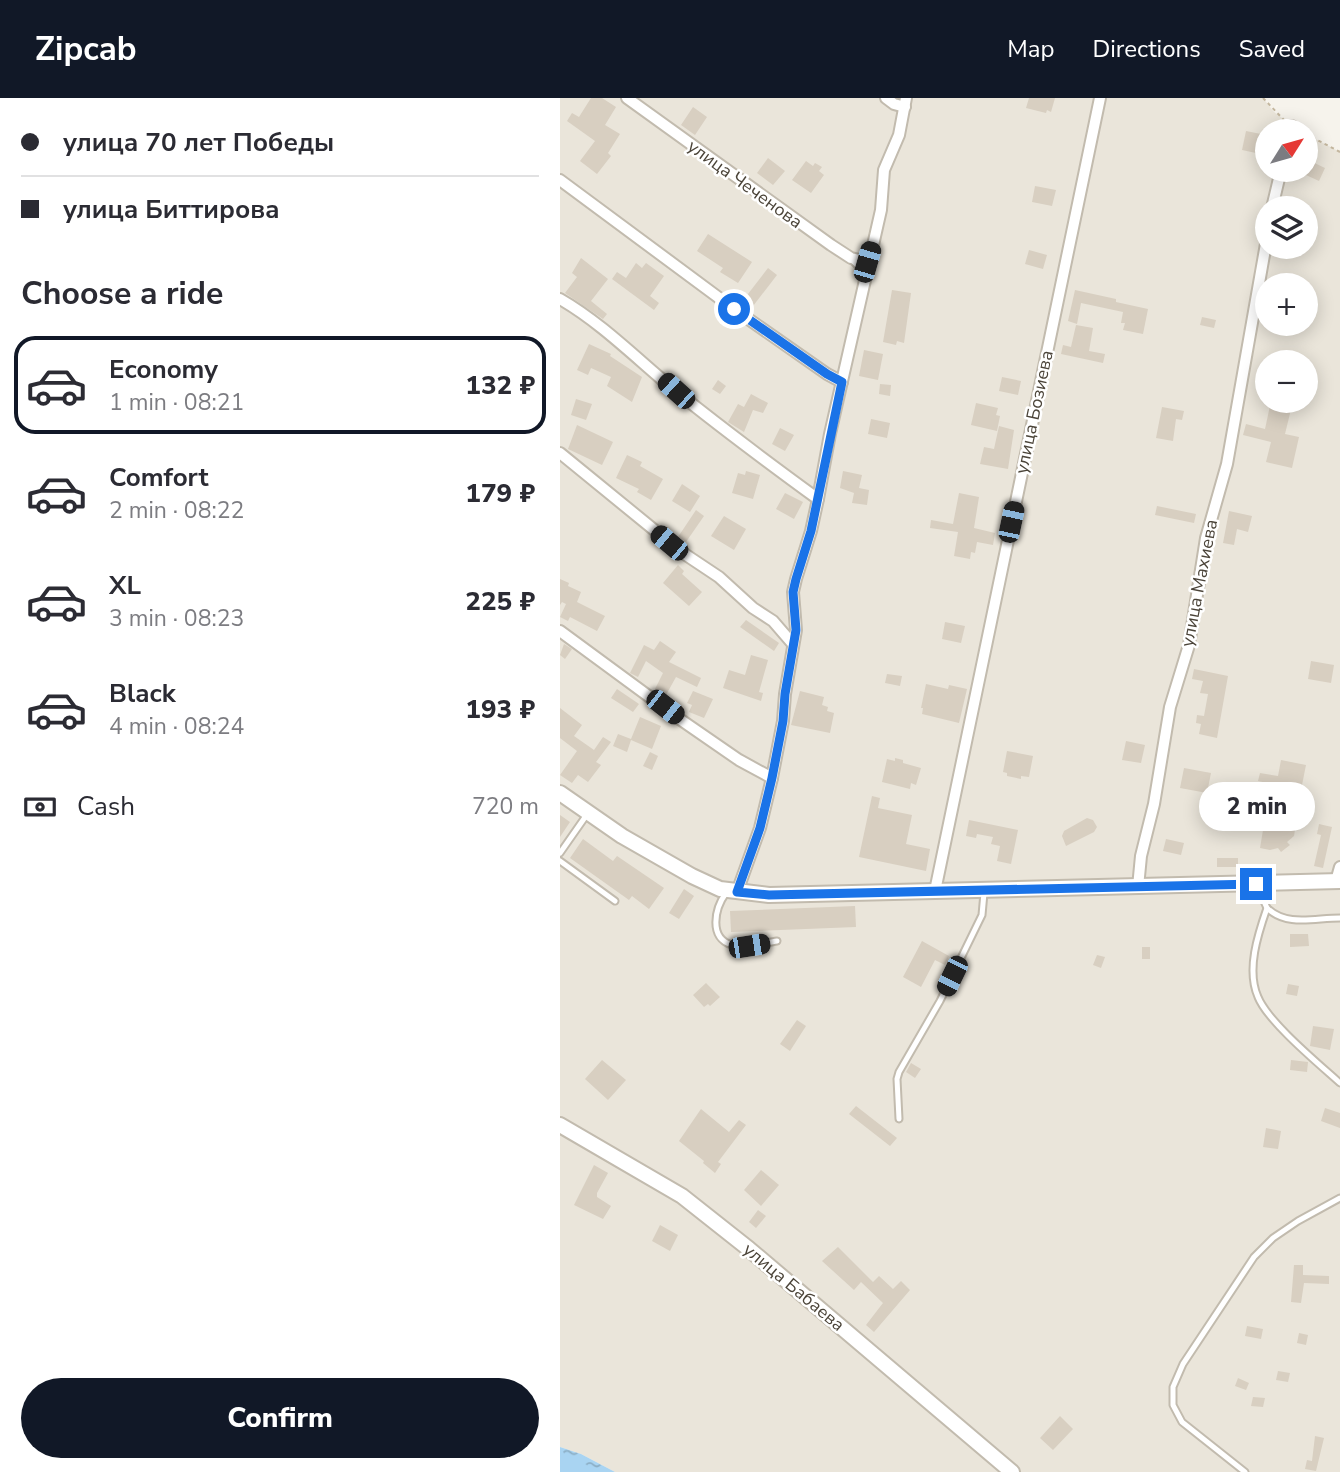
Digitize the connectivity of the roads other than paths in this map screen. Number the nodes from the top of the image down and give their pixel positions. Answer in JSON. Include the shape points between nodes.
{"nodes":[{"id":1,"x":627,"y":98,"type":"edge"},
{"id":2,"x":886,"y":98,"type":"edge"},
{"id":3,"x":1100,"y":98,"type":"edge"},
{"id":4,"x":905,"y":102,"type":"edge"},
{"id":5,"x":560,"y":180,"type":"edge"},
{"id":6,"x":851,"y":258,"type":"junction"},
{"id":7,"x":1263,"y":259,"type":"edge"},
{"id":8,"x":867,"y":262,"type":"junction"},
{"id":9,"x":863,"y":282,"type":"junction"},
{"id":10,"x":560,"y":299,"type":"edge"},
{"id":11,"x":842,"y":382,"type":"junction"},
{"id":12,"x":560,"y":453,"type":"edge"},
{"id":13,"x":818,"y":499,"type":"junction"},
{"id":14,"x":560,"y":631,"type":"edge"},
{"id":15,"x":792,"y":642,"type":"junction"},
{"id":16,"x":772,"y":778,"type":"junction"},
{"id":17,"x":560,"y":793,"type":"edge"},
{"id":18,"x":588,"y":813,"type":"junction"},
{"id":19,"x":560,"y":853,"type":"edge"},
{"id":20,"x":560,"y":861,"type":"edge"},
{"id":21,"x":1339,"y":877,"type":"edge"},
{"id":22,"x":1256,"y":884,"type":"junction"},
{"id":23,"x":1138,"y":887,"type":"junction"},
{"id":24,"x":985,"y":890,"type":"junction"},
{"id":25,"x":732,"y":891,"type":"junction"},
{"id":26,"x":935,"y":891,"type":"junction"},
{"id":27,"x":615,"y":901,"type":"dead end"},
{"id":28,"x":1267,"y":908,"type":"junction"},
{"id":29,"x":1340,"y":918,"type":"edge"},
{"id":30,"x":777,"y":941,"type":"dead end"},
{"id":31,"x":1340,"y":1083,"type":"edge"},
{"id":32,"x":899,"y":1119,"type":"dead end"},
{"id":33,"x":560,"y":1125,"type":"edge"},
{"id":34,"x":1340,"y":1198,"type":"edge"},
{"id":35,"x":1012,"y":1472,"type":"edge"},
{"id":36,"x":1245,"y":1472,"type":"edge"}],
"edges":[{"from":1,"to":6,"type":"street","name":"улица Чеченова"},
{"from":2,"to":4,"type":"street","via":[[894,104]]},
{"from":3,"to":26,"type":"street","name":"улица Бозиева"},
{"from":4,"to":8,"type":"street","via":[[899,135],[884,170],[881,210]]},
{"from":5,"to":11,"type":"street","via":[[734,309]]},
{"from":6,"to":8,"type":"street","name":"улица Чеченова"},
{"from":6,"to":9,"type":"lane","via":[[860,268]]},
{"from":7,"to":23,"type":"street","name":"улица Махиева","via":[[1227,464],[1206,538],[1189,645],[1170,707]]},
{"from":8,"to":9,"type":"street"},
{"from":9,"to":11,"type":"street"},
{"from":10,"to":13,"type":"street"},
{"from":11,"to":13,"type":"street"},
{"from":12,"to":15,"type":"street","via":[[669,543],[719,577]]},
{"from":13,"to":15,"type":"street","via":[[793,592],[796,630]]},
{"from":14,"to":16,"type":"street","via":[[681,720]]},
{"from":15,"to":16,"type":"street"},
{"from":16,"to":25,"type":"street","via":[[760,828]]},
{"from":17,"to":18,"type":"street"},
{"from":18,"to":19,"type":"lane"},
{"from":18,"to":25,"type":"street","via":[[660,859]]},
{"from":20,"to":27,"type":"lane"},
{"from":21,"to":22,"type":"street"},
{"from":22,"to":23,"type":"street"},
{"from":22,"to":28,"type":"lane"},
{"from":23,"to":24,"type":"street"},
{"from":24,"to":26,"type":"street"},
{"from":24,"to":32,"type":"lane","via":[[982,915],[899,1072]]},
{"from":25,"to":26,"type":"street","via":[[769,895]]},
{"from":25,"to":30,"type":"lane","via":[[716,911],[718,933],[724,940],[733,946]]},
{"from":28,"to":29,"type":"lane","via":[[1277,918]]},
{"from":28,"to":31,"type":"lane","via":[[1253,966],[1257,996]]},
{"from":33,"to":35,"type":"street","name":"улица Бабаева","via":[[700,1209]]},
{"from":34,"to":36,"type":"lane","via":[[1273,1238],[1254,1257],[1183,1364],[1173,1387],[1173,1405],[1182,1422]]}]}
